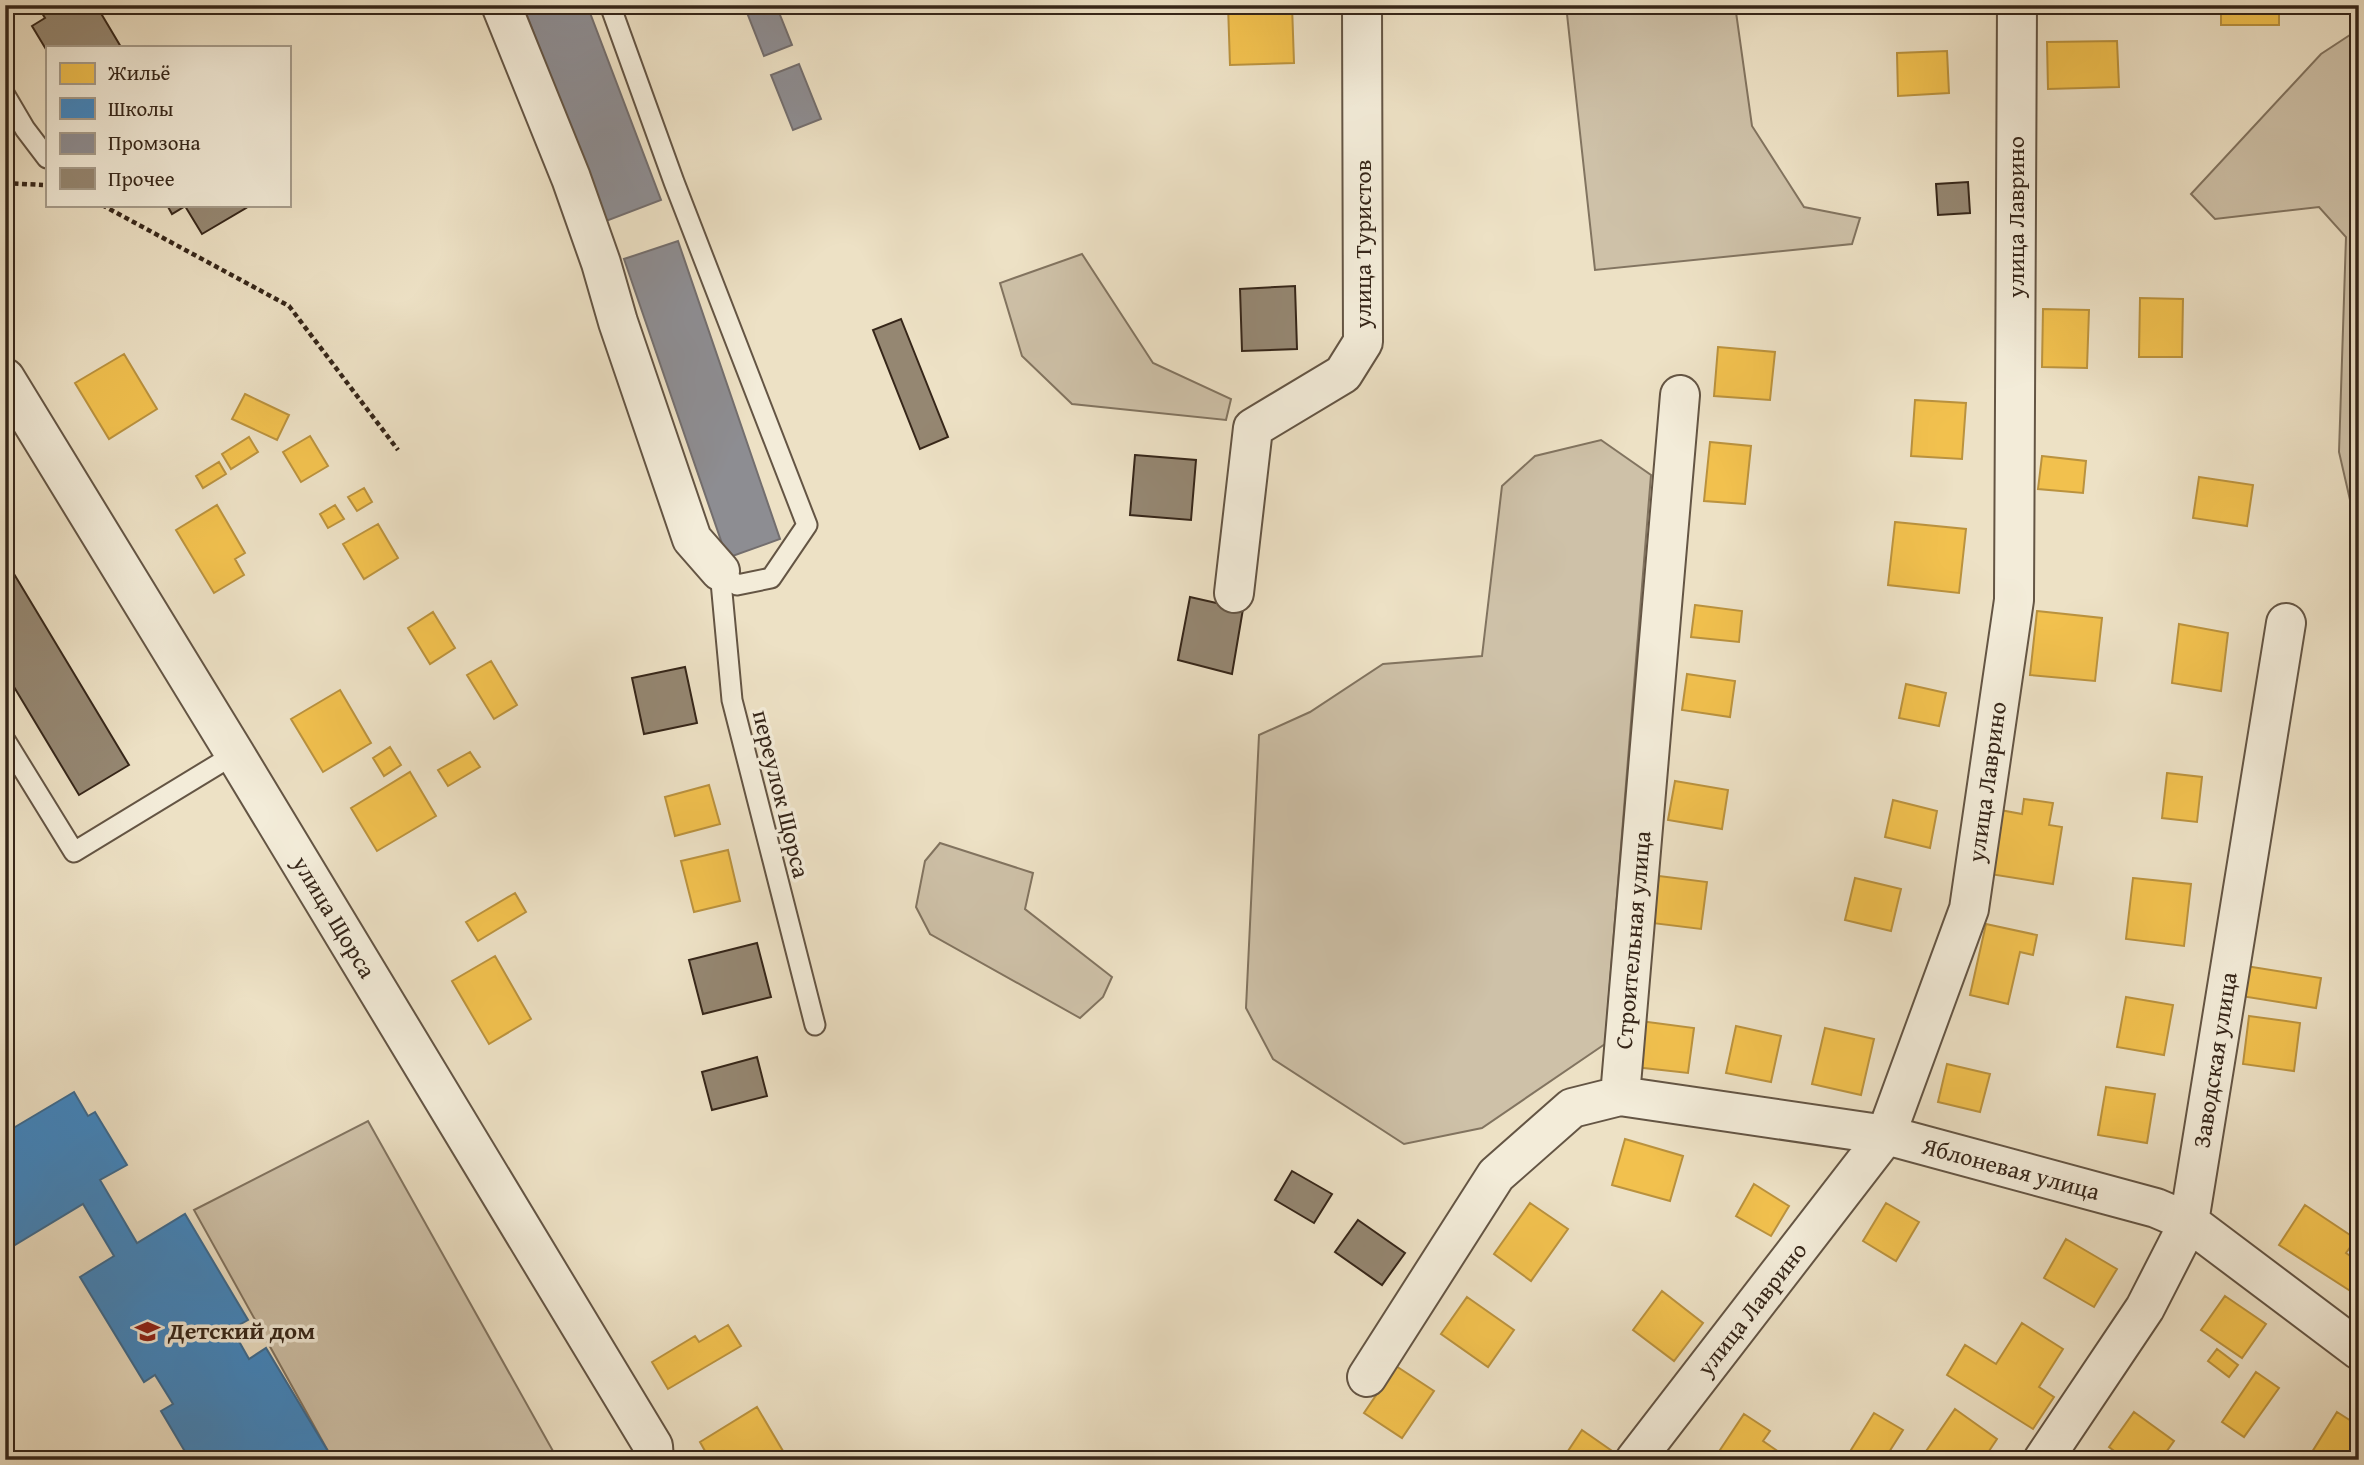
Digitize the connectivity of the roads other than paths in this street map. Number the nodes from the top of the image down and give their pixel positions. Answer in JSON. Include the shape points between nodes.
{"nodes":[{"id":1,"x":501,"y":5,"type":"edge"},
{"id":2,"x":610,"y":5,"type":"edge"},
{"id":3,"x":1362,"y":5,"type":"edge"},
{"id":4,"x":2017,"y":5,"type":"edge"},
{"id":5,"x":5,"y":95,"type":"edge"},
{"id":6,"x":46,"y":157,"type":"edge"},
{"id":7,"x":5,"y":378,"type":"edge"},
{"id":8,"x":1679,"y":395,"type":"dead end"},
{"id":9,"x":720,"y":571,"type":"junction"},
{"id":10,"x":1234,"y":593,"type":"dead end"},
{"id":11,"x":2286,"y":623,"type":"dead end"},
{"id":12,"x":5,"y":740,"type":"edge"},
{"id":13,"x":235,"y":754,"type":"junction"},
{"id":14,"x":815,"y":1025,"type":"dead end"},
{"id":15,"x":1620,"y":1096,"type":"junction"},
{"id":16,"x":1886,"y":1135,"type":"junction"},
{"id":17,"x":2189,"y":1222,"type":"junction"},
{"id":18,"x":2359,"y":1350,"type":"edge"},
{"id":19,"x":1367,"y":1377,"type":"dead end"},
{"id":20,"x":654,"y":1460,"type":"edge"},
{"id":21,"x":1635,"y":1460,"type":"edge"},
{"id":22,"x":2043,"y":1460,"type":"edge"}],
"edges":[{"from":1,"to":9,"type":"street","via":[[597,251],[692,540]]},
{"from":2,"to":9,"type":"lane","via":[[807,525],[771,578],[737,586]]},
{"from":3,"to":10,"type":"street","name":"улица Туристов","via":[[1363,342],[1343,374],[1253,428]]},
{"from":4,"to":16,"type":"street","name":"улица Лаврино","via":[[2014,600],[1969,909]]},
{"from":5,"to":6,"type":"lane"},
{"from":7,"to":13,"type":"street","name":"улица Щорса"},
{"from":8,"to":15,"type":"street","name":"Строительная улица"},
{"from":9,"to":14,"type":"lane","name":"переулок Щорса","via":[[732,699]]},
{"from":11,"to":17,"type":"street","name":"Заводская улица"},
{"from":12,"to":13,"type":"lane","via":[[74,852]]},
{"from":13,"to":20,"type":"street","name":"улица Щорса","via":[[653,1446]]},
{"from":15,"to":16,"type":"street","name":"Яблоневая улица"},
{"from":15,"to":19,"type":"street","via":[[1572,1108],[1496,1175]]},
{"from":16,"to":17,"type":"street","name":"Яблоневая улица","via":[[2156,1208]]},
{"from":16,"to":21,"type":"street","name":"улица Лаврино"},
{"from":17,"to":18,"type":"street","name":"Яблоневая улица"},
{"from":17,"to":22,"type":"street","name":"Заводская улица","via":[[2146,1308]]}]}
